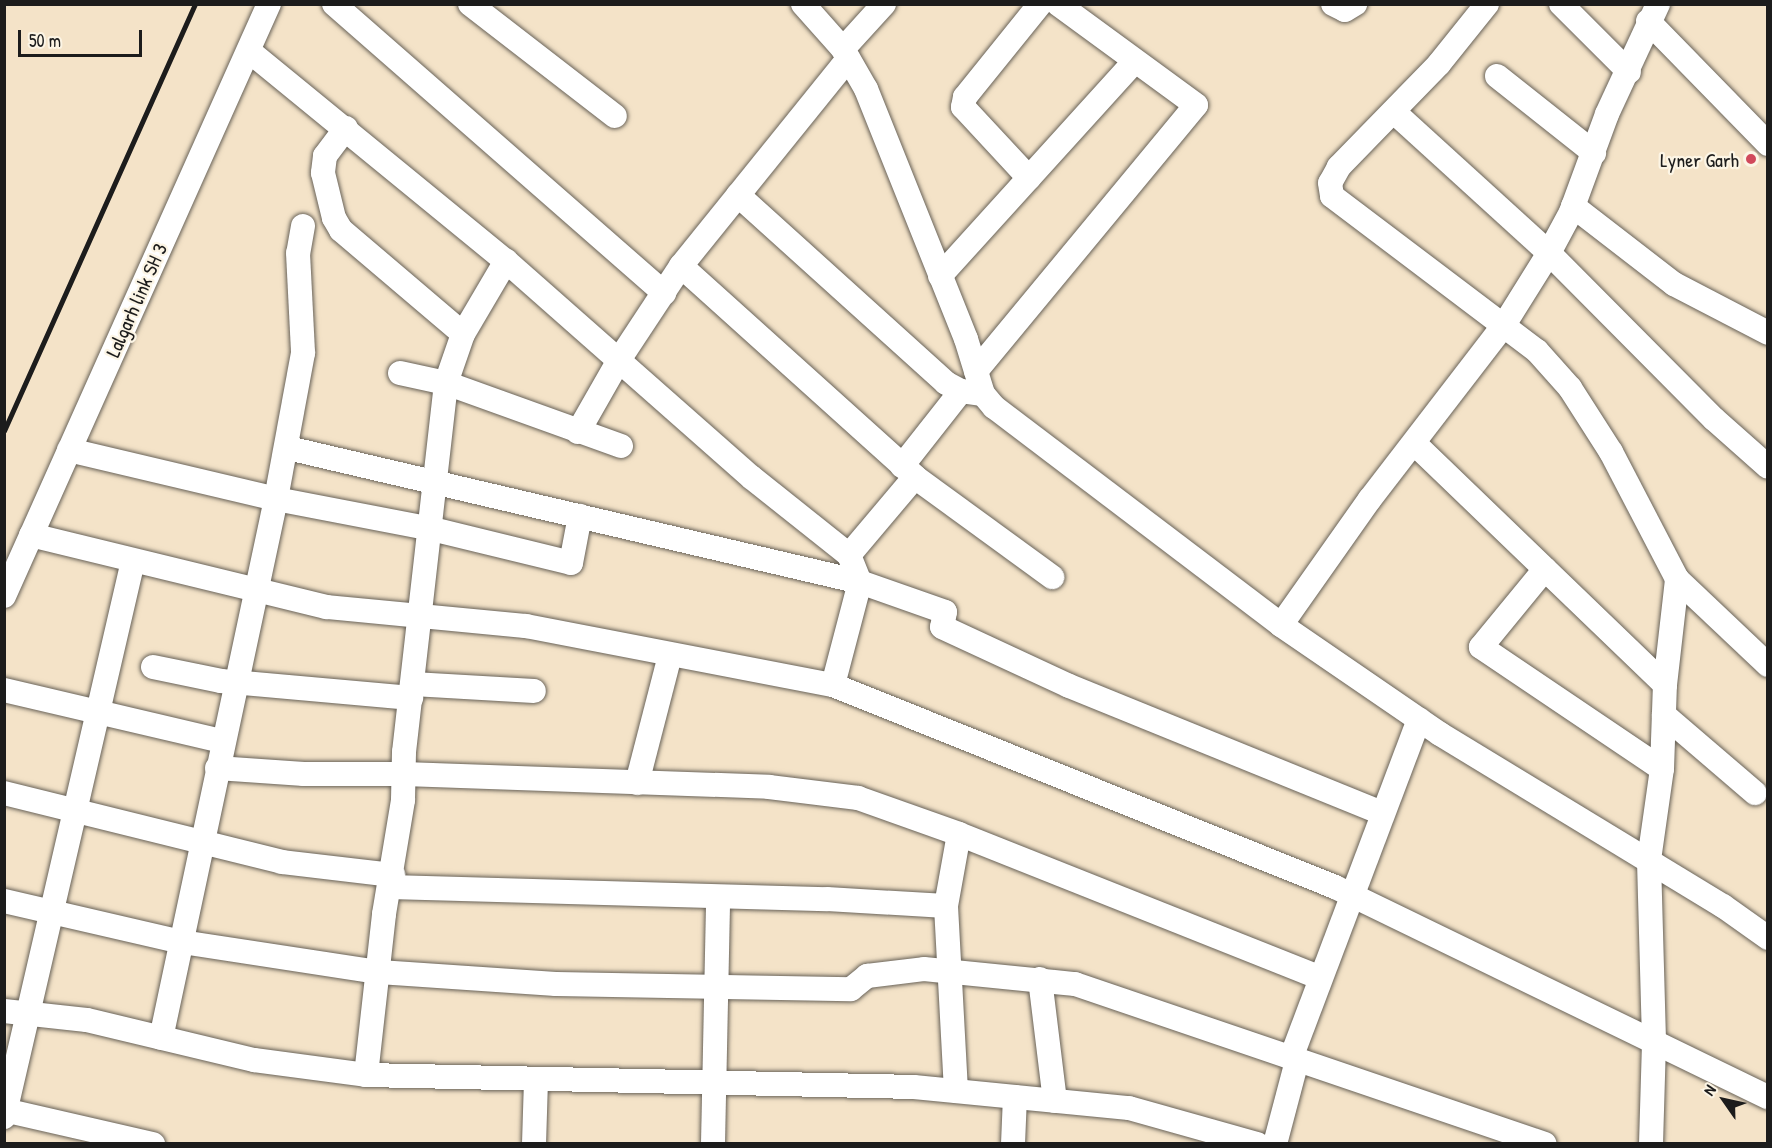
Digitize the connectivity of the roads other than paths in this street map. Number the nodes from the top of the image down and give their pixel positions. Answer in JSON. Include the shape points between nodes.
{"nodes":[{"id":1,"x":269,"y":4,"type":"edge"},
{"id":2,"x":334,"y":4,"type":"edge"},
{"id":3,"x":470,"y":4,"type":"edge"},
{"id":4,"x":803,"y":4,"type":"edge"},
{"id":5,"x":884,"y":4,"type":"edge"},
{"id":6,"x":1040,"y":4,"type":"edge"},
{"id":7,"x":1058,"y":4,"type":"edge"},
{"id":8,"x":1333,"y":4,"type":"edge"},
{"id":9,"x":1355,"y":4,"type":"edge"},
{"id":10,"x":1487,"y":4,"type":"edge"},
{"id":11,"x":1561,"y":4,"type":"edge"},
{"id":12,"x":1653,"y":13,"type":"edge"},
{"id":13,"x":249,"y":51,"type":"junction"},
{"id":14,"x":846,"y":54,"type":"junction"},
{"id":15,"x":1134,"y":62,"type":"junction"},
{"id":16,"x":1629,"y":72,"type":"junction"},
{"id":17,"x":1497,"y":76,"type":"dead end"},
{"id":18,"x":1394,"y":112,"type":"junction"},
{"id":19,"x":615,"y":116,"type":"dead end"},
{"id":20,"x":346,"y":128,"type":"junction"},
{"id":21,"x":1767,"y":144,"type":"edge"},
{"id":22,"x":1594,"y":153,"type":"junction"},
{"id":23,"x":1029,"y":178,"type":"junction"},
{"id":24,"x":738,"y":195,"type":"junction"},
{"id":25,"x":1573,"y":206,"type":"junction"},
{"id":26,"x":303,"y":226,"type":"dead end"},
{"id":27,"x":1549,"y":253,"type":"junction"},
{"id":28,"x":506,"y":261,"type":"junction"},
{"id":29,"x":681,"y":266,"type":"junction"},
{"id":30,"x":940,"y":276,"type":"junction"},
{"id":31,"x":664,"y":293,"type":"junction"},
{"id":32,"x":1504,"y":325,"type":"junction"},
{"id":33,"x":1767,"y":333,"type":"edge"},
{"id":34,"x":463,"y":334,"type":"junction"},
{"id":35,"x":619,"y":360,"type":"junction"},
{"id":36,"x":400,"y":373,"type":"dead end"},
{"id":37,"x":446,"y":383,"type":"junction"},
{"id":38,"x":973,"y":385,"type":"junction"},
{"id":39,"x":578,"y":432,"type":"junction"},
{"id":40,"x":1414,"y":444,"type":"junction"},
{"id":41,"x":621,"y":446,"type":"dead end"},
{"id":42,"x":288,"y":448,"type":"junction"},
{"id":43,"x":69,"y":450,"type":"junction"},
{"id":44,"x":1767,"y":467,"type":"edge"},
{"id":45,"x":908,"y":472,"type":"junction"},
{"id":46,"x":435,"y":481,"type":"junction"},
{"id":47,"x":276,"y":499,"type":"junction"},
{"id":48,"x":580,"y":516,"type":"junction"},
{"id":49,"x":432,"y":529,"type":"junction"},
{"id":50,"x":31,"y":535,"type":"junction"},
{"id":51,"x":849,"y":555,"type":"junction"},
{"id":52,"x":133,"y":561,"type":"junction"},
{"id":53,"x":1545,"y":569,"type":"junction"},
{"id":54,"x":1052,"y":578,"type":"dead end"},
{"id":55,"x":1677,"y":579,"type":"junction"},
{"id":56,"x":860,"y":582,"type":"junction"},
{"id":57,"x":255,"y":591,"type":"junction"},
{"id":58,"x":4,"y":596,"type":"edge"},
{"id":59,"x":423,"y":616,"type":"junction"},
{"id":60,"x":1281,"y":625,"type":"junction"},
{"id":61,"x":670,"y":655,"type":"junction"},
{"id":62,"x":1767,"y":665,"type":"edge"},
{"id":63,"x":153,"y":667,"type":"dead end"},
{"id":64,"x":235,"y":682,"type":"junction"},
{"id":65,"x":833,"y":686,"type":"junction"},
{"id":66,"x":1665,"y":686,"type":"junction"},
{"id":67,"x":4,"y":690,"type":"edge"},
{"id":68,"x":412,"y":691,"type":"junction"},
{"id":69,"x":534,"y":691,"type":"dead end"},
{"id":70,"x":97,"y":711,"type":"junction"},
{"id":71,"x":1664,"y":715,"type":"junction"},
{"id":72,"x":1419,"y":719,"type":"junction"},
{"id":73,"x":222,"y":741,"type":"junction"},
{"id":74,"x":217,"y":768,"type":"junction"},
{"id":75,"x":1662,"y":769,"type":"junction"},
{"id":76,"x":404,"y":774,"type":"junction"},
{"id":77,"x":637,"y":783,"type":"junction"},
{"id":78,"x":4,"y":793,"type":"edge"},
{"id":79,"x":1755,"y":793,"type":"dead end"},
{"id":80,"x":77,"y":811,"type":"junction"},
{"id":81,"x":1382,"y":813,"type":"junction"},
{"id":82,"x":960,"y":834,"type":"junction"},
{"id":83,"x":202,"y":843,"type":"junction"},
{"id":84,"x":1649,"y":860,"type":"junction"},
{"id":85,"x":392,"y":881,"type":"junction"},
{"id":86,"x":1351,"y":895,"type":"junction"},
{"id":87,"x":718,"y":897,"type":"junction"},
{"id":88,"x":4,"y":901,"type":"edge"},
{"id":89,"x":946,"y":906,"type":"junction"},
{"id":90,"x":54,"y":914,"type":"junction"},
{"id":91,"x":1767,"y":938,"type":"edge"},
{"id":92,"x":182,"y":942,"type":"junction"},
{"id":93,"x":950,"y":971,"type":"junction"},
{"id":94,"x":379,"y":972,"type":"junction"},
{"id":95,"x":1320,"y":978,"type":"junction"},
{"id":96,"x":1040,"y":979,"type":"junction"},
{"id":97,"x":717,"y":985,"type":"junction"},
{"id":98,"x":4,"y":1011,"type":"edge"},
{"id":99,"x":30,"y":1014,"type":"junction"},
{"id":100,"x":161,"y":1038,"type":"junction"},
{"id":101,"x":1654,"y":1040,"type":"junction"},
{"id":102,"x":1294,"y":1059,"type":"junction"},
{"id":103,"x":366,"y":1074,"type":"junction"},
{"id":104,"x":536,"y":1079,"type":"junction"},
{"id":105,"x":713,"y":1082,"type":"junction"},
{"id":106,"x":956,"y":1091,"type":"junction"},
{"id":107,"x":1015,"y":1097,"type":"junction"},
{"id":108,"x":1767,"y":1097,"type":"edge"},
{"id":109,"x":1054,"y":1101,"type":"junction"},
{"id":110,"x":5,"y":1112,"type":"edge"},
{"id":111,"x":153,"y":1143,"type":"edge"},
{"id":112,"x":534,"y":1143,"type":"edge"},
{"id":113,"x":713,"y":1143,"type":"edge"},
{"id":114,"x":1012,"y":1143,"type":"edge"},
{"id":115,"x":1257,"y":1143,"type":"edge"},
{"id":116,"x":1275,"y":1143,"type":"edge"},
{"id":117,"x":1544,"y":1143,"type":"edge"},
{"id":118,"x":1651,"y":1143,"type":"edge"}],
"edges":[{"from":1,"to":13,"type":"street","name":"Lalgarh link SH 3"},
{"from":2,"to":31,"type":"street"},
{"from":3,"to":19,"type":"street"},
{"from":4,"to":14,"type":"street"},
{"from":5,"to":14,"type":"street"},
{"from":6,"to":23,"type":"street","via":[[965,97],[963,107]]},
{"from":7,"to":15,"type":"street"},
{"from":8,"to":9,"type":"street","via":[[1345,10]]},
{"from":10,"to":18,"type":"street"},
{"from":11,"to":16,"type":"street"},
{"from":12,"to":16,"type":"street"},
{"from":12,"to":21,"type":"street"},
{"from":13,"to":20,"type":"street"},
{"from":13,"to":43,"type":"street","name":"Lalgarh link SH 3"},
{"from":14,"to":24,"type":"street"},
{"from":14,"to":30,"type":"street","via":[[866,89]]},
{"from":15,"to":23,"type":"street"},
{"from":15,"to":38,"type":"street","via":[[1196,105]]},
{"from":16,"to":22,"type":"street","via":[[1607,114]]},
{"from":17,"to":22,"type":"street"},
{"from":18,"to":27,"type":"street"},
{"from":18,"to":32,"type":"street","via":[[1339,167],[1330,183],[1332,196]]},
{"from":20,"to":28,"type":"street"},
{"from":20,"to":34,"type":"street","via":[[325,156],[323,174],[334,218],[341,230]]},
{"from":22,"to":25,"type":"street"},
{"from":23,"to":30,"type":"street"},
{"from":24,"to":29,"type":"street"},
{"from":24,"to":38,"type":"street","via":[[946,383]]},
{"from":25,"to":27,"type":"street"},
{"from":25,"to":33,"type":"street","via":[[1674,284]]},
{"from":26,"to":42,"type":"street","via":[[298,253],[303,352]]},
{"from":27,"to":32,"type":"street"},
{"from":27,"to":44,"type":"street"},
{"from":28,"to":34,"type":"street"},
{"from":28,"to":35,"type":"street"},
{"from":29,"to":31,"type":"street"},
{"from":29,"to":45,"type":"street"},
{"from":30,"to":38,"type":"street"},
{"from":31,"to":35,"type":"street"},
{"from":32,"to":40,"type":"street"},
{"from":32,"to":55,"type":"street","via":[[1537,351],[1569,388],[1611,453]]},
{"from":34,"to":37,"type":"street"},
{"from":35,"to":39,"type":"street"},
{"from":35,"to":51,"type":"street","via":[[751,477]]},
{"from":36,"to":37,"type":"street"},
{"from":37,"to":39,"type":"street"},
{"from":37,"to":46,"type":"street"},
{"from":38,"to":45,"type":"street"},
{"from":38,"to":60,"type":"street","via":[[993,407]]},
{"from":39,"to":41,"type":"street"},
{"from":40,"to":53,"type":"street"},
{"from":40,"to":60,"type":"street"},
{"from":42,"to":46,"type":"street"},
{"from":42,"to":47,"type":"street"},
{"from":43,"to":47,"type":"street"},
{"from":43,"to":50,"type":"street","name":"Lalgarh link SH 3"},
{"from":45,"to":51,"type":"street"},
{"from":45,"to":54,"type":"street"},
{"from":46,"to":48,"type":"street"},
{"from":46,"to":49,"type":"street"},
{"from":47,"to":49,"type":"street"},
{"from":47,"to":57,"type":"street"},
{"from":48,"to":49,"type":"street","via":[[571,563]]},
{"from":48,"to":56,"type":"street"},
{"from":49,"to":59,"type":"street"},
{"from":50,"to":52,"type":"street"},
{"from":50,"to":58,"type":"street","name":"Lalgarh link SH 3"},
{"from":51,"to":56,"type":"street"},
{"from":52,"to":57,"type":"street"},
{"from":52,"to":70,"type":"street"},
{"from":53,"to":66,"type":"street"},
{"from":53,"to":75,"type":"street","via":[[1481,647]]},
{"from":55,"to":62,"type":"street"},
{"from":55,"to":66,"type":"street"},
{"from":56,"to":65,"type":"street"},
{"from":56,"to":81,"type":"street","via":[[945,612],[942,627],[1069,686]]},
{"from":57,"to":59,"type":"street","via":[[327,607]]},
{"from":57,"to":64,"type":"street"},
{"from":59,"to":61,"type":"street","via":[[526,626]]},
{"from":59,"to":68,"type":"street"},
{"from":60,"to":72,"type":"street"},
{"from":61,"to":65,"type":"street"},
{"from":61,"to":77,"type":"street"},
{"from":63,"to":64,"type":"street"},
{"from":64,"to":68,"type":"street"},
{"from":64,"to":73,"type":"street"},
{"from":65,"to":86,"type":"street"},
{"from":66,"to":71,"type":"street"},
{"from":67,"to":70,"type":"street"},
{"from":68,"to":69,"type":"street"},
{"from":68,"to":76,"type":"street"},
{"from":70,"to":73,"type":"street"},
{"from":70,"to":80,"type":"street"},
{"from":71,"to":75,"type":"street"},
{"from":71,"to":79,"type":"street"},
{"from":72,"to":81,"type":"street"},
{"from":72,"to":84,"type":"street"},
{"from":73,"to":74,"type":"street"},
{"from":74,"to":76,"type":"street","via":[[304,774]]},
{"from":74,"to":83,"type":"street"},
{"from":75,"to":84,"type":"street"},
{"from":76,"to":77,"type":"street"},
{"from":76,"to":85,"type":"street"},
{"from":77,"to":82,"type":"street","via":[[769,788],[858,798]]},
{"from":78,"to":80,"type":"street"},
{"from":80,"to":83,"type":"street"},
{"from":80,"to":90,"type":"street"},
{"from":81,"to":86,"type":"street"},
{"from":82,"to":89,"type":"street"},
{"from":82,"to":95,"type":"street"},
{"from":83,"to":85,"type":"street"},
{"from":83,"to":92,"type":"street"},
{"from":84,"to":91,"type":"street"},
{"from":84,"to":101,"type":"street"},
{"from":85,"to":87,"type":"street"},
{"from":85,"to":94,"type":"street"},
{"from":86,"to":95,"type":"street"},
{"from":86,"to":101,"type":"street"},
{"from":87,"to":89,"type":"street"},
{"from":87,"to":97,"type":"street"},
{"from":88,"to":90,"type":"street"},
{"from":89,"to":93,"type":"street"},
{"from":90,"to":92,"type":"street"},
{"from":90,"to":99,"type":"street"},
{"from":92,"to":94,"type":"street"},
{"from":92,"to":100,"type":"street"},
{"from":93,"to":96,"type":"street"},
{"from":93,"to":97,"type":"street","via":[[924,969],[867,976],[850,989]]},
{"from":93,"to":106,"type":"street"},
{"from":94,"to":97,"type":"street","via":[[556,984]]},
{"from":94,"to":103,"type":"street"},
{"from":95,"to":102,"type":"street"},
{"from":96,"to":102,"type":"street","via":[[1075,984]]},
{"from":96,"to":109,"type":"street"},
{"from":97,"to":105,"type":"street"},
{"from":98,"to":99,"type":"street"},
{"from":99,"to":100,"type":"street","via":[[87,1020]]},
{"from":99,"to":110,"type":"street"},
{"from":100,"to":103,"type":"street","via":[[254,1060]]},
{"from":101,"to":108,"type":"street"},
{"from":101,"to":118,"type":"street"},
{"from":102,"to":116,"type":"street"},
{"from":102,"to":117,"type":"street"},
{"from":103,"to":104,"type":"street"},
{"from":104,"to":105,"type":"street"},
{"from":104,"to":112,"type":"street"},
{"from":105,"to":106,"type":"street"},
{"from":105,"to":113,"type":"street"},
{"from":106,"to":107,"type":"street"},
{"from":107,"to":109,"type":"street"},
{"from":107,"to":114,"type":"street"},
{"from":109,"to":115,"type":"street","via":[[1129,1108]]},
{"from":110,"to":111,"type":"street"}]}
